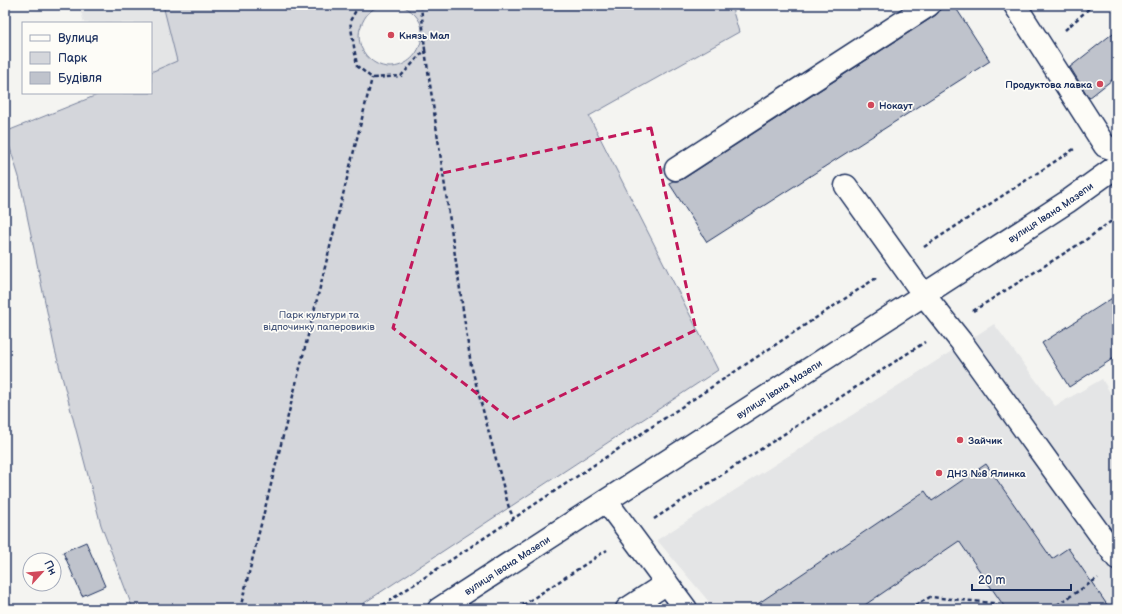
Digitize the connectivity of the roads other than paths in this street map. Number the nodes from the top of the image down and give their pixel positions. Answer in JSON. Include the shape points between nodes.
{"nodes":[{"id":1,"x":929,"y":5,"type":"edge"},
{"id":2,"x":1015,"y":5,"type":"edge"},
{"id":3,"x":1117,"y":150,"type":"edge"},
{"id":4,"x":1117,"y":166,"type":"edge"},
{"id":5,"x":676,"y":169,"type":"dead end"},
{"id":6,"x":846,"y":186,"type":"dead end"},
{"id":7,"x":924,"y":295,"type":"junction"},
{"id":8,"x":606,"y":501,"type":"junction"},
{"id":9,"x":1117,"y":558,"type":"edge"},
{"id":10,"x":667,"y":583,"type":"junction"},
{"id":11,"x":439,"y":609,"type":"edge"},
{"id":12,"x":627,"y":609,"type":"edge"},
{"id":13,"x":686,"y":609,"type":"edge"}],
"edges":[{"from":1,"to":5,"type":"main road"},
{"from":2,"to":3,"type":"main road","via":[[1105,146]]},
{"from":4,"to":7,"type":"main road","name":"вулиця Івана Мазепи","via":[[1067,202]]},
{"from":6,"to":7,"type":"main road"},
{"from":7,"to":8,"type":"main road","name":"вулиця Івана Мазепи"},
{"from":7,"to":9,"type":"main road","via":[[963,344]]},
{"from":8,"to":10,"type":"main road"},
{"from":8,"to":11,"type":"main road","name":"вулиця Івана Мазепи"},
{"from":10,"to":12,"type":"main road"},
{"from":10,"to":13,"type":"main road"}]}
